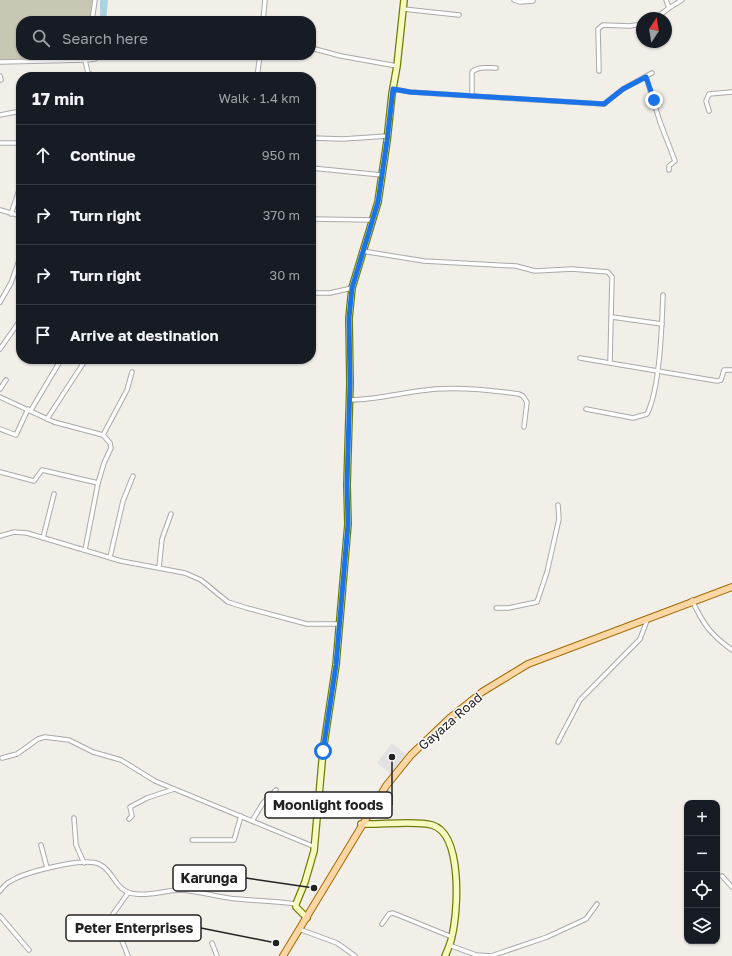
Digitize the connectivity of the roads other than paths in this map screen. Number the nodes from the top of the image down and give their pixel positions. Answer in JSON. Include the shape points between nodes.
{"nodes":[{"id":1,"x":95,"y":0,"type":"edge"},
{"id":2,"x":265,"y":0,"type":"edge"},
{"id":3,"x":404,"y":0,"type":"edge"},
{"id":4,"x":514,"y":0,"type":"edge"},
{"id":5,"x":666,"y":0,"type":"edge"},
{"id":6,"x":682,"y":0,"type":"edge"},
{"id":7,"x":533,"y":1,"type":"edge"},
{"id":8,"x":669,"y":8,"type":"junction"},
{"id":9,"x":403,"y":9,"type":"junction"},
{"id":10,"x":664,"y":12,"type":"edge"},
{"id":11,"x":459,"y":15,"type":"dead end"},
{"id":12,"x":93,"y":16,"type":"edge"},
{"id":13,"x":264,"y":16,"type":"edge"},
{"id":14,"x":636,"y":24,"type":"edge"},
{"id":15,"x":316,"y":49,"type":"edge"},
{"id":16,"x":85,"y":60,"type":"joint"},
{"id":17,"x":259,"y":60,"type":"edge"},
{"id":18,"x":0,"y":62,"type":"edge"},
{"id":19,"x":398,"y":66,"type":"junction"},
{"id":20,"x":496,"y":68,"type":"dead end"},
{"id":21,"x":599,"y":71,"type":"dead end"},
{"id":22,"x":88,"y":72,"type":"edge"},
{"id":23,"x":258,"y":72,"type":"edge"},
{"id":24,"x":652,"y":73,"type":"dead end"},
{"id":25,"x":646,"y":77,"type":"junction"},
{"id":26,"x":393,"y":89,"type":"junction"},
{"id":27,"x":732,"y":92,"type":"edge"},
{"id":28,"x":472,"y":96,"type":"junction"},
{"id":29,"x":709,"y":111,"type":"dead end"},
{"id":30,"x":16,"y":113,"type":"edge"},
{"id":31,"x":0,"y":115,"type":"edge"},
{"id":32,"x":388,"y":136,"type":"junction"},
{"id":33,"x":316,"y":138,"type":"edge"},
{"id":34,"x":0,"y":143,"type":"edge"},
{"id":35,"x":16,"y":143,"type":"edge"},
{"id":36,"x":316,"y":168,"type":"edge"},
{"id":37,"x":669,"y":170,"type":"dead end"},
{"id":38,"x":382,"y":175,"type":"junction"},
{"id":39,"x":16,"y":199,"type":"edge"},
{"id":40,"x":0,"y":210,"type":"edge"},
{"id":41,"x":11,"y":214,"type":"junction"},
{"id":42,"x":16,"y":215,"type":"edge"},
{"id":43,"x":316,"y":219,"type":"edge"},
{"id":44,"x":373,"y":220,"type":"junction"},
{"id":45,"x":362,"y":251,"type":"junction"},
{"id":46,"x":16,"y":269,"type":"edge"},
{"id":47,"x":352,"y":288,"type":"junction"},
{"id":48,"x":316,"y":293,"type":"edge"},
{"id":49,"x":663,"y":295,"type":"dead end"},
{"id":50,"x":0,"y":301,"type":"edge"},
{"id":51,"x":612,"y":317,"type":"junction"},
{"id":52,"x":662,"y":324,"type":"junction"},
{"id":53,"x":16,"y":326,"type":"edge"},
{"id":54,"x":0,"y":349,"type":"edge"},
{"id":55,"x":580,"y":358,"type":"dead end"},
{"id":56,"x":610,"y":363,"type":"junction"},
{"id":57,"x":58,"y":364,"type":"edge"},
{"id":58,"x":83,"y":364,"type":"edge"},
{"id":59,"x":657,"y":370,"type":"junction"},
{"id":60,"x":732,"y":370,"type":"edge"},
{"id":61,"x":132,"y":372,"type":"dead end"},
{"id":62,"x":6,"y":380,"type":"dead end"},
{"id":63,"x":0,"y":389,"type":"edge"},
{"id":64,"x":0,"y":397,"type":"edge"},
{"id":65,"x":350,"y":400,"type":"junction"},
{"id":66,"x":586,"y":409,"type":"dead end"},
{"id":67,"x":30,"y":410,"type":"junction"},
{"id":68,"x":47,"y":419,"type":"junction"},
{"id":69,"x":524,"y":427,"type":"dead end"},
{"id":70,"x":0,"y":429,"type":"edge"},
{"id":71,"x":103,"y":435,"type":"junction"},
{"id":72,"x":0,"y":472,"type":"edge"},
{"id":73,"x":133,"y":476,"type":"dead end"},
{"id":74,"x":98,"y":482,"type":"junction"},
{"id":75,"x":54,"y":494,"type":"dead end"},
{"id":76,"x":558,"y":505,"type":"dead end"},
{"id":77,"x":171,"y":514,"type":"dead end"},
{"id":78,"x":0,"y":536,"type":"edge"},
{"id":79,"x":43,"y":538,"type":"junction"},
{"id":80,"x":85,"y":550,"type":"junction"},
{"id":81,"x":110,"y":557,"type":"junction"},
{"id":82,"x":158,"y":568,"type":"junction"},
{"id":83,"x":732,"y":587,"type":"edge"},
{"id":84,"x":692,"y":600,"type":"junction"},
{"id":85,"x":496,"y":608,"type":"dead end"},
{"id":86,"x":648,"y":617,"type":"junction"},
{"id":87,"x":340,"y":624,"type":"junction"},
{"id":88,"x":732,"y":650,"type":"edge"},
{"id":89,"x":558,"y":742,"type":"dead end"},
{"id":90,"x":2,"y":758,"type":"dead end"},
{"id":91,"x":174,"y":789,"type":"junction"},
{"id":92,"x":276,"y":790,"type":"dead end"},
{"id":93,"x":241,"y":816,"type":"junction"},
{"id":94,"x":74,"y":818,"type":"dead end"},
{"id":95,"x":129,"y":820,"type":"dead end"},
{"id":96,"x":252,"y":821,"type":"junction"},
{"id":97,"x":361,"y":824,"type":"junction"},
{"id":98,"x":192,"y":840,"type":"dead end"},
{"id":99,"x":40,"y":845,"type":"dead end"},
{"id":100,"x":315,"y":847,"type":"junction"},
{"id":101,"x":84,"y":863,"type":"junction"},
{"id":102,"x":47,"y":868,"type":"junction"},
{"id":103,"x":722,"y":876,"type":"dead end"},
{"id":104,"x":732,"y":887,"type":"edge"},
{"id":105,"x":0,"y":892,"type":"edge"},
{"id":106,"x":128,"y":893,"type":"junction"},
{"id":107,"x":296,"y":904,"type":"junction"},
{"id":108,"x":598,"y":904,"type":"dead end"},
{"id":109,"x":0,"y":916,"type":"edge"},
{"id":110,"x":307,"y":918,"type":"junction"},
{"id":111,"x":382,"y":924,"type":"dead end"},
{"id":112,"x":299,"y":929,"type":"junction"},
{"id":113,"x":452,"y":937,"type":"junction"},
{"id":114,"x":212,"y":943,"type":"dead end"},
{"id":115,"x":449,"y":945,"type":"junction"},
{"id":116,"x":29,"y":950,"type":"dead end"},
{"id":117,"x":128,"y":956,"type":"edge"},
{"id":118,"x":217,"y":956,"type":"edge"},
{"id":119,"x":284,"y":956,"type":"edge"},
{"id":120,"x":355,"y":956,"type":"edge"},
{"id":121,"x":445,"y":956,"type":"edge"}],
"edges":[{"from":1,"to":12,"type":"street"},
{"from":2,"to":13,"type":"street"},
{"from":3,"to":9,"type":"street"},
{"from":4,"to":7,"type":"street"},
{"from":5,"to":8,"type":"street"},
{"from":6,"to":8,"type":"street"},
{"from":8,"to":10,"type":"street"},
{"from":9,"to":11,"type":"street"},
{"from":9,"to":19,"type":"street"},
{"from":14,"to":21,"type":"street","via":[[603,25],[598,29]]},
{"from":15,"to":19,"type":"street"},
{"from":16,"to":18,"type":"street"},
{"from":16,"to":22,"type":"street"},
{"from":17,"to":23,"type":"street"},
{"from":19,"to":26,"type":"street"},
{"from":20,"to":28,"type":"street","via":[[482,68],[472,72]]},
{"from":24,"to":25,"type":"street"},
{"from":25,"to":28,"type":"street","via":[[623,89],[604,104]]},
{"from":25,"to":37,"type":"street","via":[[675,161],[669,166]]},
{"from":26,"to":28,"type":"street"},
{"from":26,"to":32,"type":"street"},
{"from":27,"to":29,"type":"street","via":[[709,94],[706,101]]},
{"from":30,"to":31,"type":"street"},
{"from":32,"to":33,"type":"street"},
{"from":32,"to":38,"type":"street"},
{"from":34,"to":35,"type":"street"},
{"from":36,"to":38,"type":"street"},
{"from":38,"to":44,"type":"street"},
{"from":39,"to":41,"type":"street"},
{"from":40,"to":41,"type":"street"},
{"from":41,"to":42,"type":"street"},
{"from":43,"to":44,"type":"street"},
{"from":44,"to":45,"type":"street"},
{"from":45,"to":47,"type":"street"},
{"from":45,"to":51,"type":"street","via":[[424,261],[516,266],[536,271],[572,269],[608,272],[612,277]]},
{"from":46,"to":50,"type":"street"},
{"from":47,"to":48,"type":"street"},
{"from":47,"to":65,"type":"street","via":[[349,318]]},
{"from":49,"to":52,"type":"street"},
{"from":51,"to":52,"type":"street"},
{"from":51,"to":56,"type":"street"},
{"from":52,"to":59,"type":"street"},
{"from":53,"to":54,"type":"street"},
{"from":55,"to":56,"type":"street"},
{"from":56,"to":59,"type":"street"},
{"from":57,"to":67,"type":"street"},
{"from":58,"to":68,"type":"street"},
{"from":59,"to":60,"type":"street","via":[[720,381],[724,370]]},
{"from":59,"to":66,"type":"street","via":[[650,408],[642,417],[633,418]]},
{"from":61,"to":71,"type":"street","via":[[127,390]]},
{"from":62,"to":63,"type":"street"},
{"from":64,"to":67,"type":"street"},
{"from":65,"to":69,"type":"street","via":[[369,400],[436,389],[485,389],[519,394],[527,402]]},
{"from":65,"to":87,"type":"street","via":[[348,520]]},
{"from":67,"to":68,"type":"street"},
{"from":67,"to":70,"type":"street","via":[[17,434]]},
{"from":68,"to":71,"type":"street"},
{"from":71,"to":74,"type":"street","via":[[111,448]]},
{"from":72,"to":74,"type":"street","via":[[34,481],[42,470]]},
{"from":73,"to":81,"type":"street","via":[[123,501]]},
{"from":74,"to":80,"type":"street"},
{"from":75,"to":79,"type":"street"},
{"from":76,"to":85,"type":"street","via":[[559,519],[537,602]]},
{"from":77,"to":82,"type":"street","via":[[162,539]]},
{"from":78,"to":79,"type":"street","via":[[20,532]]},
{"from":79,"to":80,"type":"street"},
{"from":80,"to":81,"type":"street"},
{"from":81,"to":82,"type":"street"},
{"from":82,"to":87,"type":"street","via":[[201,580],[228,602],[247,608],[307,624]]},
{"from":83,"to":84,"type":"main road","name":"Gayaza Road"},
{"from":84,"to":86,"type":"main road","name":"Gayaza Road"},
{"from":84,"to":88,"type":"street","via":[[711,633]]},
{"from":86,"to":89,"type":"street","via":[[640,639],[580,700]]},
{"from":86,"to":97,"type":"main road","name":"Gayaza Road","via":[[528,664],[482,692],[411,755],[386,786]]},
{"from":87,"to":100,"type":"street","via":[[322,759]]},
{"from":90,"to":91,"type":"street","via":[[17,754],[38,739],[60,738],[121,760],[146,777]]},
{"from":91,"to":93,"type":"street"},
{"from":91,"to":95,"type":"street","via":[[130,807],[132,816]]},
{"from":92,"to":96,"type":"street","via":[[262,803]]},
{"from":93,"to":96,"type":"street"},
{"from":93,"to":98,"type":"street","via":[[234,840]]},
{"from":94,"to":101,"type":"street","via":[[76,845]]},
{"from":96,"to":100,"type":"street"},
{"from":97,"to":110,"type":"main road","name":"Gayaza Road"},
{"from":97,"to":113,"type":"street","via":[[425,824],[437,827],[443,832],[453,852],[455,869],[456,910]]},
{"from":99,"to":102,"type":"street"},
{"from":100,"to":107,"type":"street"},
{"from":101,"to":102,"type":"street"},
{"from":101,"to":106,"type":"street","via":[[93,862],[101,865]]},
{"from":102,"to":105,"type":"street","via":[[10,881]]},
{"from":103,"to":104,"type":"street"},
{"from":106,"to":107,"type":"street","via":[[149,895],[194,891],[237,900],[271,900]]},
{"from":106,"to":117,"type":"street","via":[[112,918]]},
{"from":107,"to":110,"type":"street"},
{"from":108,"to":115,"type":"street","via":[[586,919],[547,937],[491,956],[476,955]]},
{"from":109,"to":116,"type":"street"},
{"from":110,"to":112,"type":"main road","name":"Gayaza Road"},
{"from":111,"to":113,"type":"street","via":[[389,914],[393,913]]},
{"from":112,"to":119,"type":"main road","name":"Gayaza Road"},
{"from":112,"to":120,"type":"street","via":[[337,943]]},
{"from":113,"to":115,"type":"street"},
{"from":114,"to":118,"type":"street"},
{"from":115,"to":121,"type":"street"}]}
